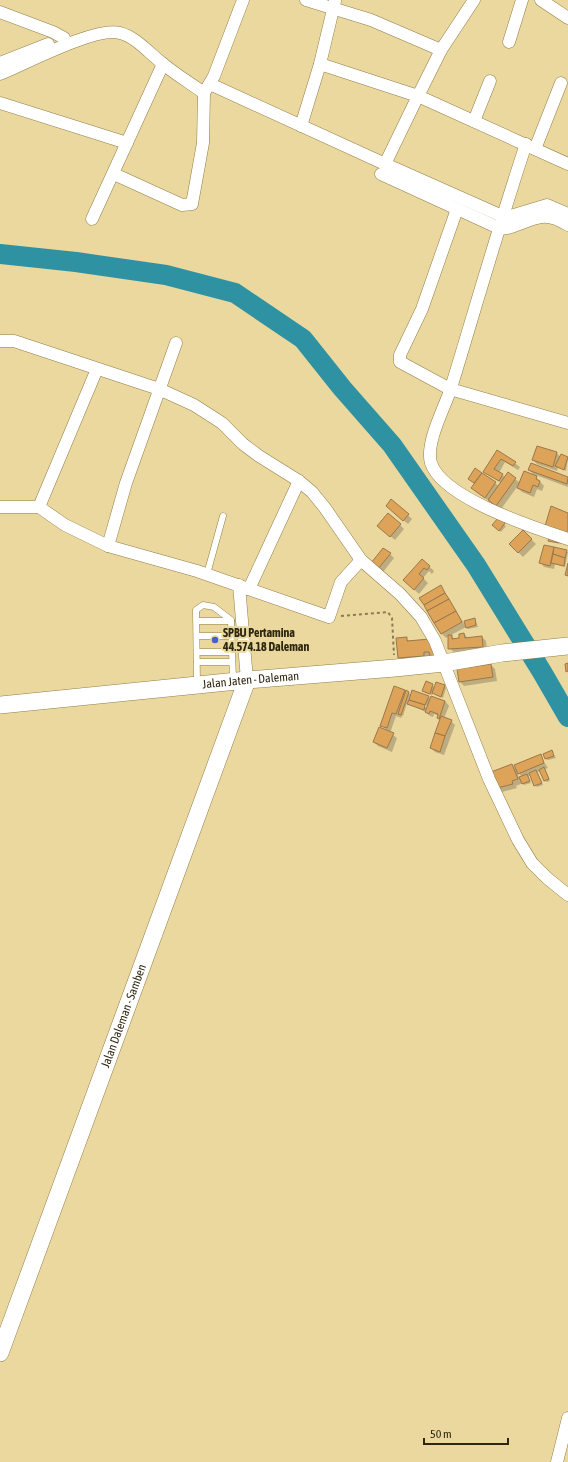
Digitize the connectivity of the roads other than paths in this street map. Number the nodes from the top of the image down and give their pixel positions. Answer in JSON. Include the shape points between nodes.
{"nodes":[{"id":1,"x":243,"y":0,"type":"edge"},
{"id":2,"x":306,"y":0,"type":"edge"},
{"id":3,"x":474,"y":0,"type":"edge"},
{"id":4,"x":522,"y":0,"type":"edge"},
{"id":5,"x":541,"y":0,"type":"edge"},
{"id":6,"x":334,"y":4,"type":"edge"},
{"id":7,"x":0,"y":12,"type":"edge"},
{"id":8,"x":568,"y":18,"type":"edge"},
{"id":9,"x":509,"y":42,"type":"dead end"},
{"id":10,"x":441,"y":50,"type":"junction"},
{"id":11,"x":0,"y":63,"type":"edge"},
{"id":12,"x":163,"y":64,"type":"junction"},
{"id":13,"x":320,"y":64,"type":"junction"},
{"id":14,"x":0,"y":74,"type":"edge"},
{"id":15,"x":490,"y":81,"type":"dead end"},
{"id":16,"x":561,"y":83,"type":"dead end"},
{"id":17,"x":207,"y":88,"type":"junction"},
{"id":18,"x":418,"y":96,"type":"junction"},
{"id":19,"x":0,"y":103,"type":"edge"},
{"id":20,"x":474,"y":121,"type":"junction"},
{"id":21,"x":301,"y":126,"type":"junction"},
{"id":22,"x":127,"y":143,"type":"junction"},
{"id":23,"x":531,"y":146,"type":"junction"},
{"id":24,"x":568,"y":164,"type":"edge"},
{"id":25,"x":383,"y":169,"type":"junction"},
{"id":26,"x":114,"y":174,"type":"junction"},
{"id":27,"x":457,"y":209,"type":"junction"},
{"id":28,"x":568,"y":214,"type":"edge"},
{"id":29,"x":92,"y":219,"type":"dead end"},
{"id":30,"x":500,"y":222,"type":"junction"},
{"id":31,"x":568,"y":225,"type":"edge"},
{"id":32,"x":0,"y":341,"type":"edge"},
{"id":33,"x":176,"y":343,"type":"dead end"},
{"id":34,"x":95,"y":373,"type":"junction"},
{"id":35,"x":450,"y":390,"type":"junction"},
{"id":36,"x":158,"y":391,"type":"junction"},
{"id":37,"x":568,"y":423,"type":"edge"},
{"id":38,"x":297,"y":484,"type":"junction"},
{"id":39,"x":0,"y":507,"type":"edge"},
{"id":40,"x":39,"y":507,"type":"junction"},
{"id":41,"x":223,"y":516,"type":"dead end"},
{"id":42,"x":568,"y":539,"type":"edge"},
{"id":43,"x":108,"y":546,"type":"junction"},
{"id":44,"x":360,"y":560,"type":"junction"},
{"id":45,"x":206,"y":574,"type":"junction"},
{"id":46,"x":244,"y":587,"type":"junction"},
{"id":47,"x":197,"y":621,"type":"junction"},
{"id":48,"x":231,"y":621,"type":"junction"},
{"id":49,"x":197,"y":636,"type":"junction"},
{"id":50,"x":232,"y":636,"type":"junction"},
{"id":51,"x":565,"y":646,"type":"edge"},
{"id":52,"x":197,"y":652,"type":"junction"},
{"id":53,"x":232,"y":652,"type":"junction"},
{"id":54,"x":197,"y":662,"type":"junction"},
{"id":55,"x":232,"y":662,"type":"junction"},
{"id":56,"x":444,"y":663,"type":"junction"},
{"id":57,"x":240,"y":680,"type":"junction"},
{"id":58,"x":197,"y":684,"type":"junction"},
{"id":59,"x":0,"y":705,"type":"edge"},
{"id":60,"x":568,"y":895,"type":"edge"},
{"id":61,"x":0,"y":1353,"type":"edge"},
{"id":62,"x":568,"y":1418,"type":"edge"},
{"id":63,"x":557,"y":1462,"type":"edge"}],
"edges":[{"from":1,"to":17,"type":"street"},
{"from":2,"to":6,"type":"street"},
{"from":3,"to":10,"type":"street"},
{"from":4,"to":9,"type":"street"},
{"from":5,"to":8,"type":"street"},
{"from":6,"to":10,"type":"street"},
{"from":6,"to":13,"type":"street"},
{"from":7,"to":11,"type":"street","via":[[64,38]]},
{"from":10,"to":18,"type":"street"},
{"from":12,"to":14,"type":"street","via":[[125,34],[112,32],[80,40]]},
{"from":12,"to":17,"type":"street"},
{"from":12,"to":22,"type":"street"},
{"from":13,"to":18,"type":"street"},
{"from":13,"to":21,"type":"street"},
{"from":15,"to":20,"type":"street"},
{"from":16,"to":23,"type":"street"},
{"from":17,"to":21,"type":"street"},
{"from":17,"to":26,"type":"street","via":[[203,143],[192,204],[182,205]]},
{"from":18,"to":20,"type":"street"},
{"from":18,"to":25,"type":"street"},
{"from":19,"to":22,"type":"street"},
{"from":20,"to":23,"type":"street"},
{"from":21,"to":25,"type":"street"},
{"from":22,"to":26,"type":"street"},
{"from":23,"to":24,"type":"street"},
{"from":23,"to":30,"type":"street"},
{"from":25,"to":27,"type":"street"},
{"from":25,"to":30,"type":"street"},
{"from":26,"to":29,"type":"street"},
{"from":27,"to":30,"type":"street"},
{"from":27,"to":35,"type":"street","via":[[422,309],[400,360],[405,366]]},
{"from":28,"to":30,"type":"street","via":[[541,205]]},
{"from":30,"to":31,"type":"street","via":[[507,229],[543,216],[556,218]]},
{"from":30,"to":35,"type":"street"},
{"from":32,"to":34,"type":"street","via":[[14,342]]},
{"from":33,"to":36,"type":"street"},
{"from":34,"to":36,"type":"street"},
{"from":34,"to":40,"type":"street"},
{"from":35,"to":37,"type":"street"},
{"from":35,"to":42,"type":"street","via":[[432,439],[430,453],[431,462],[440,479],[486,509]]},
{"from":36,"to":38,"type":"street","via":[[194,404],[214,417],[259,456]]},
{"from":36,"to":43,"type":"street","via":[[126,483]]},
{"from":38,"to":44,"type":"street","via":[[325,508]]},
{"from":38,"to":46,"type":"street"},
{"from":39,"to":40,"type":"street"},
{"from":40,"to":43,"type":"street","via":[[65,525]]},
{"from":41,"to":45,"type":"lane"},
{"from":43,"to":45,"type":"street"},
{"from":44,"to":46,"type":"street","via":[[341,582],[329,617]]},
{"from":44,"to":56,"type":"street","via":[[400,594],[421,617]]},
{"from":45,"to":46,"type":"street"},
{"from":46,"to":57,"type":"street"},
{"from":47,"to":48,"type":"lane"},
{"from":47,"to":48,"type":"lane","via":[[196,610],[203,605],[214,607]]},
{"from":47,"to":49,"type":"lane"},
{"from":48,"to":50,"type":"lane"},
{"from":49,"to":50,"type":"lane"},
{"from":49,"to":52,"type":"lane"},
{"from":50,"to":53,"type":"lane"},
{"from":51,"to":56,"type":"main road","name":"Jalan Jaten - Daleman"},
{"from":52,"to":53,"type":"lane"},
{"from":52,"to":54,"type":"lane"},
{"from":53,"to":55,"type":"lane"},
{"from":54,"to":55,"type":"lane"},
{"from":54,"to":58,"type":"lane"},
{"from":55,"to":57,"type":"lane"},
{"from":56,"to":57,"type":"main road","name":"Jalan Jaten - Daleman"},
{"from":56,"to":60,"type":"street","via":[[489,779],[518,840],[532,863]]},
{"from":57,"to":58,"type":"main road","name":"Jalan Jaten - Daleman"},
{"from":57,"to":61,"type":"main road","name":"Jalan Daleman - Samben"},
{"from":58,"to":59,"type":"main road","name":"Jalan Jaten - Daleman"},
{"from":62,"to":63,"type":"street"}]}
